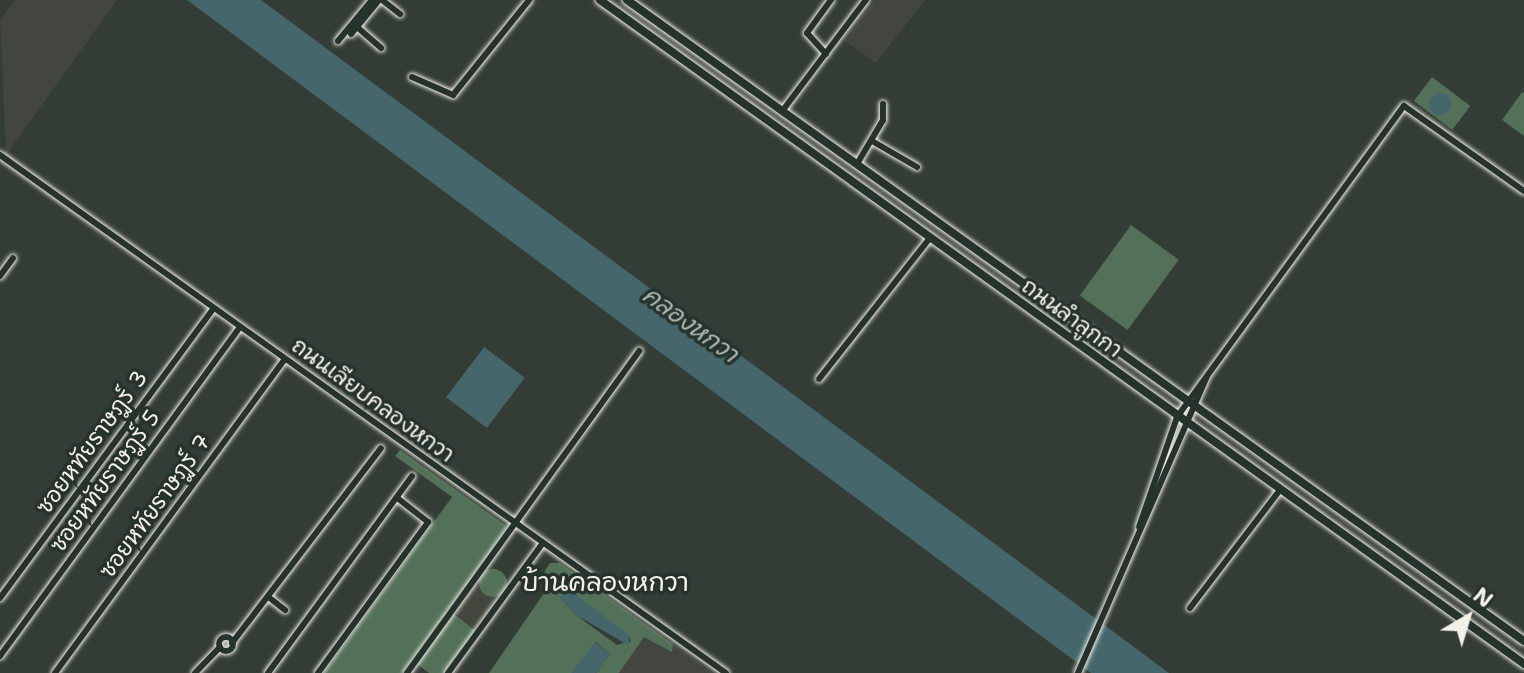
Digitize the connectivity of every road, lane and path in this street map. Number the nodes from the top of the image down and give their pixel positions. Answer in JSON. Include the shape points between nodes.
{"nodes":[{"id":1,"x":372,"y":0,"type":"edge"},
{"id":2,"x":380,"y":0,"type":"edge"},
{"id":3,"x":529,"y":0,"type":"edge"},
{"id":4,"x":600,"y":0,"type":"edge"},
{"id":5,"x":627,"y":0,"type":"edge"},
{"id":6,"x":831,"y":0,"type":"edge"},
{"id":7,"x":866,"y":0,"type":"edge"},
{"id":8,"x":371,"y":9,"type":"junction"},
{"id":9,"x":400,"y":14,"type":"dead end"},
{"id":10,"x":381,"y":16,"type":"dead end"},
{"id":11,"x":357,"y":27,"type":"junction"},
{"id":12,"x":351,"y":34,"type":"dead end"},
{"id":13,"x":338,"y":41,"type":"dead end"},
{"id":14,"x":381,"y":48,"type":"dead end"},
{"id":15,"x":826,"y":54,"type":"junction"},
{"id":16,"x":412,"y":77,"type":"dead end"},
{"id":17,"x":883,"y":104,"type":"dead end"},
{"id":18,"x":783,"y":110,"type":"junction"},
{"id":19,"x":872,"y":141,"type":"junction"},
{"id":20,"x":0,"y":155,"type":"edge"},
{"id":21,"x":857,"y":164,"type":"junction"},
{"id":22,"x":917,"y":167,"type":"dead end"},
{"id":23,"x":1524,"y":191,"type":"edge"},
{"id":24,"x":930,"y":238,"type":"junction"},
{"id":25,"x":13,"y":258,"type":"dead end"},
{"id":26,"x":0,"y":276,"type":"edge"},
{"id":27,"x":214,"y":308,"type":"junction"},
{"id":28,"x":240,"y":327,"type":"junction"},
{"id":29,"x":639,"y":351,"type":"dead end"},
{"id":30,"x":284,"y":360,"type":"junction"},
{"id":31,"x":1207,"y":376,"type":"junction"},
{"id":32,"x":819,"y":379,"type":"dead end"},
{"id":33,"x":1188,"y":400,"type":"junction"},
{"id":34,"x":1196,"y":406,"type":"junction"},
{"id":35,"x":1177,"y":417,"type":"junction"},
{"id":36,"x":1186,"y":423,"type":"junction"},
{"id":37,"x":381,"y":448,"type":"dead end"},
{"id":38,"x":1160,"y":461,"type":"junction"},
{"id":39,"x":1170,"y":463,"type":"junction"},
{"id":40,"x":412,"y":476,"type":"dead end"},
{"id":41,"x":1280,"y":490,"type":"junction"},
{"id":42,"x":1147,"y":492,"type":"junction"},
{"id":43,"x":1157,"y":496,"type":"junction"},
{"id":44,"x":397,"y":498,"type":"junction"},
{"id":45,"x":516,"y":525,"type":"junction"},
{"id":46,"x":1139,"y":527,"type":"junction"},
{"id":47,"x":542,"y":544,"type":"junction"},
{"id":48,"x":0,"y":598,"type":"edge"},
{"id":49,"x":271,"y":599,"type":"junction"},
{"id":50,"x":1190,"y":608,"type":"dead end"},
{"id":51,"x":285,"y":610,"type":"dead end"},
{"id":52,"x":1524,"y":641,"type":"edge"},
{"id":53,"x":0,"y":656,"type":"edge"},
{"id":54,"x":1524,"y":664,"type":"edge"},
{"id":55,"x":55,"y":673,"type":"edge"},
{"id":56,"x":195,"y":673,"type":"edge"},
{"id":57,"x":268,"y":673,"type":"edge"},
{"id":58,"x":318,"y":673,"type":"edge"},
{"id":59,"x":407,"y":673,"type":"edge"},
{"id":60,"x":448,"y":673,"type":"edge"},
{"id":61,"x":726,"y":673,"type":"edge"},
{"id":62,"x":1078,"y":673,"type":"edge"}],
"edges":[{"from":1,"to":13,"type":"street"},
{"from":2,"to":8,"type":"street"},
{"from":2,"to":9,"type":"street"},
{"from":3,"to":16,"type":"street","via":[[453,95]]},
{"from":4,"to":24,"type":"main road","name":"ถนนลำลูกกา"},
{"from":5,"to":18,"type":"main road","name":"ถนนลำลูกกา"},
{"from":6,"to":15,"type":"street","via":[[807,33]]},
{"from":7,"to":15,"type":"street"},
{"from":8,"to":10,"type":"street"},
{"from":8,"to":11,"type":"street"},
{"from":11,"to":12,"type":"street"},
{"from":11,"to":14,"type":"street"},
{"from":15,"to":18,"type":"street"},
{"from":17,"to":19,"type":"street"},
{"from":18,"to":21,"type":"main road","name":"ถนนลำลูกกา"},
{"from":19,"to":21,"type":"street"},
{"from":19,"to":22,"type":"street"},
{"from":20,"to":27,"type":"street","name":"ถนนเลียบคลองหกวา"},
{"from":21,"to":33,"type":"main road","name":"ถนนลำลูกกา"},
{"from":23,"to":31,"type":"street","via":[[1404,106]]},
{"from":24,"to":32,"type":"street"},
{"from":24,"to":35,"type":"main road","name":"ถนนลำลูกกา"},
{"from":25,"to":26,"type":"street"},
{"from":27,"to":28,"type":"street","name":"ถนนเลียบคลองหกวา"},
{"from":27,"to":48,"type":"street","name":"ซอยหทัยราษฎร์ 3"},
{"from":28,"to":30,"type":"street","name":"ถนนเลียบคลองหกวา"},
{"from":28,"to":53,"type":"street","name":"ซอยหทัยราษฎร์ 5"},
{"from":29,"to":45,"type":"street"},
{"from":30,"to":45,"type":"street","name":"ถนนเลียบคลองหกวา"},
{"from":30,"to":55,"type":"street","name":"ซอยหทัยราษฎร์ 7"},
{"from":31,"to":33,"type":"street"},
{"from":31,"to":34,"type":"street"},
{"from":33,"to":34,"type":"main road","name":"ถนนลำลูกกา"},
{"from":33,"to":35,"type":"street"},
{"from":34,"to":36,"type":"street"},
{"from":34,"to":52,"type":"main road","name":"ถนนลำลูกกา"},
{"from":35,"to":36,"type":"main road","name":"ถนนลำลูกกา"},
{"from":35,"to":38,"type":"street"},
{"from":36,"to":39,"type":"street"},
{"from":36,"to":41,"type":"main road","name":"ถนนลำลูกกา"},
{"from":37,"to":49,"type":"street"},
{"from":38,"to":39,"type":"street"},
{"from":38,"to":42,"type":"street"},
{"from":39,"to":43,"type":"street"},
{"from":40,"to":44,"type":"street"},
{"from":41,"to":50,"type":"street"},
{"from":41,"to":54,"type":"main road","name":"ถนนลำลูกกา"},
{"from":42,"to":43,"type":"street"},
{"from":42,"to":46,"type":"street"},
{"from":43,"to":46,"type":"street"},
{"from":44,"to":57,"type":"street"},
{"from":44,"to":58,"type":"street","via":[[428,522]]},
{"from":45,"to":47,"type":"street","name":"ถนนเลียบคลองหกวา"},
{"from":45,"to":59,"type":"street"},
{"from":46,"to":62,"type":"street"},
{"from":47,"to":60,"type":"street"},
{"from":47,"to":61,"type":"street","name":"ถนนเลียบคลองหกวา"},
{"from":49,"to":51,"type":"street"},
{"from":49,"to":56,"type":"street","via":[[232,643],[220,647]]}]}
